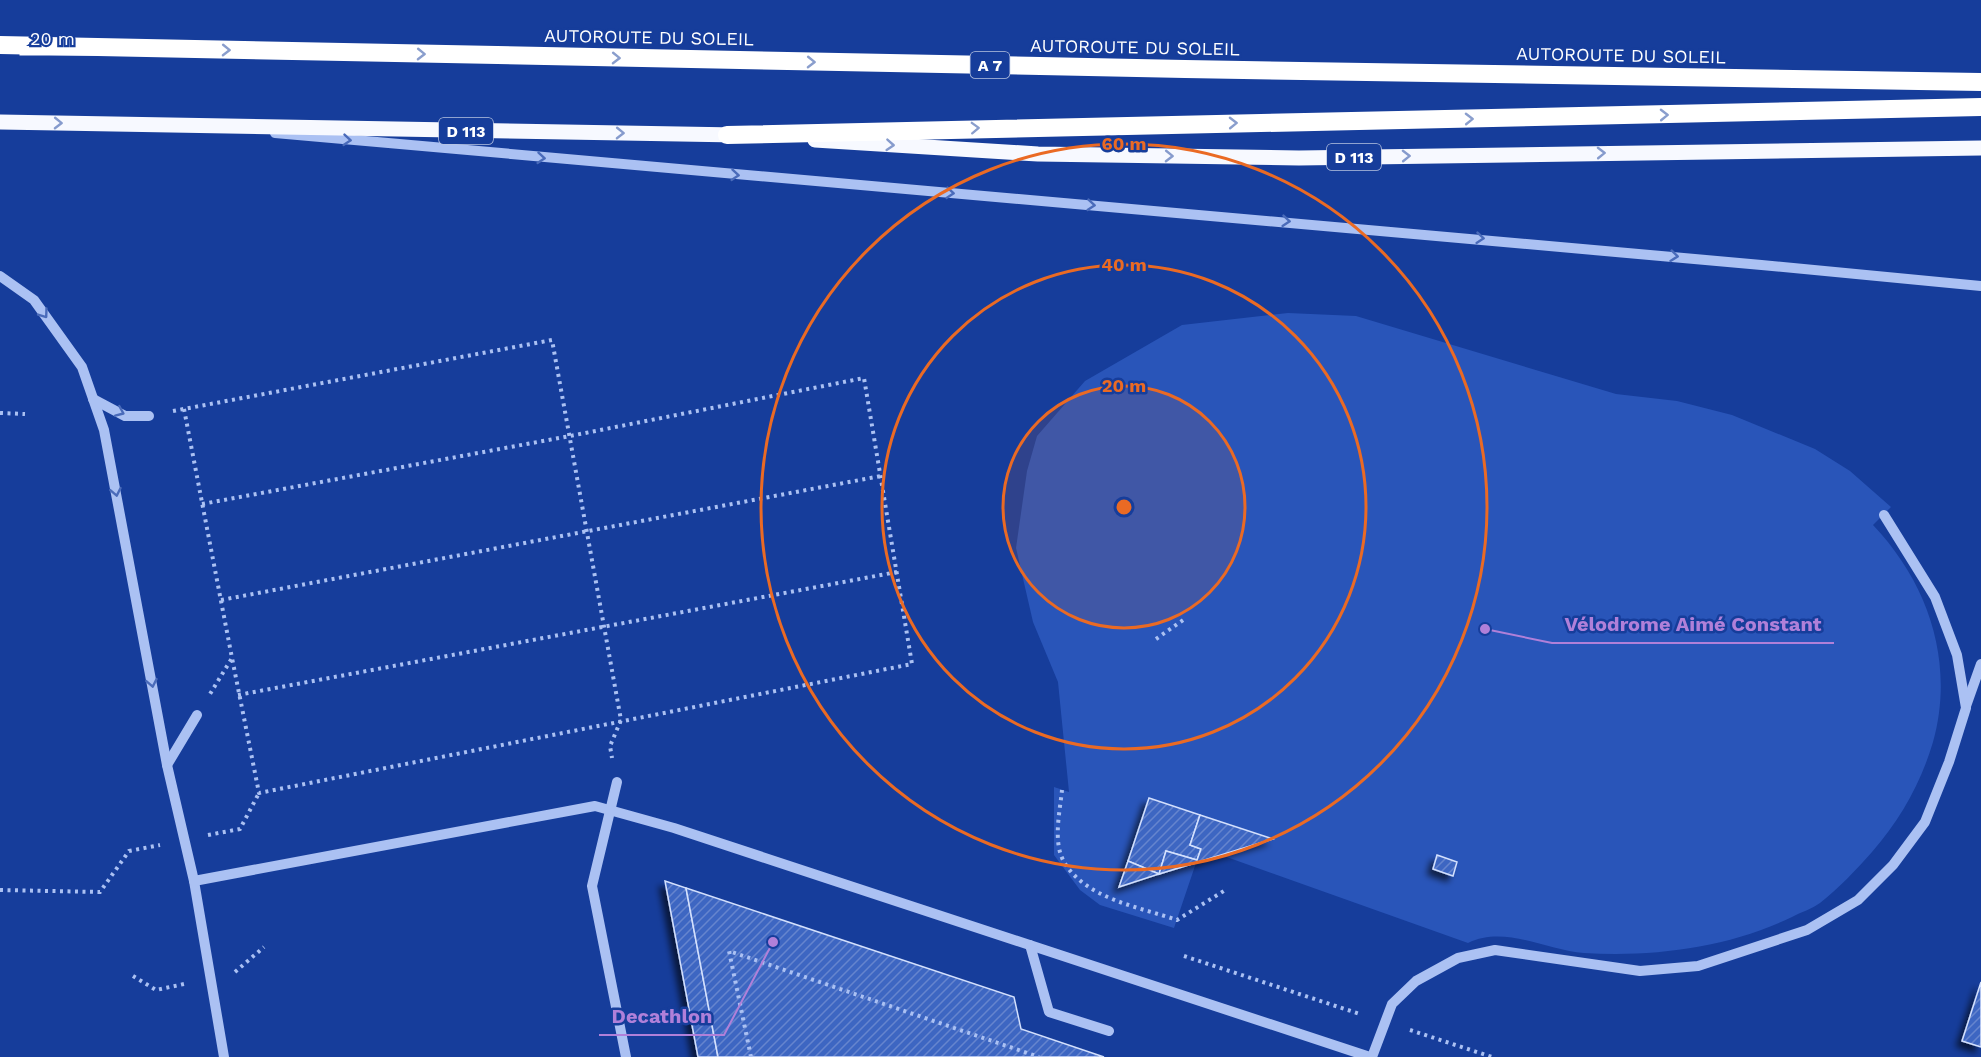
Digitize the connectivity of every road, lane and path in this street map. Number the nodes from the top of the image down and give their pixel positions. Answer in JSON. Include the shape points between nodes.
{"nodes":[{"id":1,"x":0,"y":45,"type":"edge"},
{"id":2,"x":1981,"y":82,"type":"edge"},
{"id":3,"x":1981,"y":107,"type":"edge"},
{"id":4,"x":0,"y":122,"type":"edge"},
{"id":5,"x":205,"y":127,"type":"junction"},
{"id":6,"x":727,"y":135,"type":"junction"},
{"id":7,"x":1981,"y":148,"type":"edge"},
{"id":8,"x":0,"y":276,"type":"edge"},
{"id":9,"x":1981,"y":286,"type":"edge"},
{"id":10,"x":93,"y":399,"type":"junction"},
{"id":11,"x":184,"y":409,"type":"junction"},
{"id":12,"x":0,"y":414,"type":"edge"},
{"id":13,"x":25,"y":414,"type":"dead end"},
{"id":14,"x":149,"y":416,"type":"joint"},
{"id":15,"x":570,"y":436,"type":"junction"},
{"id":16,"x":880,"y":476,"type":"junction"},
{"id":17,"x":202,"y":504,"type":"junction"},
{"id":18,"x":1884,"y":515,"type":"dead end"},
{"id":19,"x":587,"y":531,"type":"junction"},
{"id":20,"x":897,"y":572,"type":"junction"},
{"id":21,"x":221,"y":600,"type":"junction"},
{"id":22,"x":1186,"y":618,"type":"dead end"},
{"id":23,"x":603,"y":627,"type":"junction"},
{"id":24,"x":1156,"y":639,"type":"dead end"},
{"id":25,"x":232,"y":658,"type":"junction"},
{"id":26,"x":1981,"y":664,"type":"edge"},
{"id":27,"x":238,"y":695,"type":"junction"},
{"id":28,"x":1965,"y":708,"type":"junction"},
{"id":29,"x":197,"y":715,"type":"joint"},
{"id":30,"x":621,"y":720,"type":"junction"},
{"id":31,"x":167,"y":765,"type":"junction"},
{"id":32,"x":617,"y":782,"type":"joint"},
{"id":33,"x":1062,"y":790,"type":"dead end"},
{"id":34,"x":259,"y":793,"type":"junction"},
{"id":35,"x":610,"y":809,"type":"junction"},
{"id":36,"x":184,"y":840,"type":"junction"},
{"id":37,"x":194,"y":881,"type":"junction"},
{"id":38,"x":1227,"y":889,"type":"dead end"},
{"id":39,"x":0,"y":890,"type":"edge"},
{"id":40,"x":1030,"y":945,"type":"junction"},
{"id":41,"x":1184,"y":956,"type":"dead end"},
{"id":42,"x":1385,"y":1022,"type":"junction"},
{"id":43,"x":1109,"y":1031,"type":"dead end"},
{"id":44,"x":224,"y":1057,"type":"edge"},
{"id":45,"x":626,"y":1057,"type":"edge"},
{"id":46,"x":751,"y":1057,"type":"edge"},
{"id":47,"x":1039,"y":1057,"type":"edge"},
{"id":48,"x":1371,"y":1057,"type":"edge"},
{"id":49,"x":1492,"y":1057,"type":"edge"}],
"edges":[{"from":1,"to":2,"type":"highway","name":"AUTOROUTE DU SOLEIL","number":"A 7","one_way":true},
{"from":6,"to":3,"type":"highway","one_way":true},
{"from":4,"to":5,"type":"main road","number":"D 113","one_way":true},
{"from":5,"to":6,"type":"main road","number":"D 113","one_way":true},
{"from":5,"to":9,"type":"street","one_way":true,"via":[[665,170],[1580,246]]},
{"from":6,"to":7,"type":"main road","number":"D 113","one_way":true,"via":[[1038,154],[1299,158]]},
{"from":8,"to":10,"type":"street","one_way":true,"via":[[34,300],[82,367]]},
{"from":10,"to":14,"type":"street","one_way":true,"via":[[125,416]]},
{"from":10,"to":31,"type":"street","one_way":true,"via":[[104,430]]},
{"from":11,"to":14,"type":"path"},
{"from":11,"to":15,"type":"path","via":[[552,340]]},
{"from":11,"to":17,"type":"path"},
{"from":12,"to":13,"type":"path"},
{"from":15,"to":16,"type":"path","via":[[864,378]]},
{"from":15,"to":17,"type":"path"},
{"from":15,"to":19,"type":"path"},
{"from":16,"to":19,"type":"path"},
{"from":16,"to":20,"type":"path"},
{"from":17,"to":21,"type":"path"},
{"from":18,"to":28,"type":"street","via":[[1935,597],[1957,655]]},
{"from":19,"to":21,"type":"path"},
{"from":19,"to":23,"type":"path"},
{"from":20,"to":23,"type":"path"},
{"from":20,"to":30,"type":"path","via":[[912,664]]},
{"from":21,"to":25,"type":"path"},
{"from":22,"to":24,"type":"path"},
{"from":23,"to":27,"type":"path"},
{"from":23,"to":30,"type":"path"},
{"from":25,"to":27,"type":"path"},
{"from":25,"to":29,"type":"path"},
{"from":26,"to":28,"type":"street"},
{"from":27,"to":34,"type":"path"},
{"from":28,"to":42,"type":"street","via":[[1950,762],[1925,822],[1893,865],[1858,900],[1806,930],[1698,966],[1640,971],[1495,950],[1458,958],[1416,981],[1392,1004]]},
{"from":29,"to":31,"type":"street"},
{"from":30,"to":32,"type":"path","via":[[610,746]]},
{"from":30,"to":34,"type":"path"},
{"from":31,"to":36,"type":"street"},
{"from":32,"to":35,"type":"street"},
{"from":33,"to":38,"type":"path","via":[[1058,834],[1063,860],[1080,879],[1104,896],[1177,920]]},
{"from":34,"to":36,"type":"path","via":[[240,829]]},
{"from":35,"to":37,"type":"street","via":[[595,806]]},
{"from":35,"to":40,"type":"street"},
{"from":35,"to":45,"type":"street","via":[[592,886]]},
{"from":36,"to":37,"type":"street"},
{"from":36,"to":39,"type":"path","via":[[129,850],[100,892]]},
{"from":37,"to":44,"type":"street"},
{"from":40,"to":43,"type":"street","via":[[1049,1012]]},
{"from":40,"to":48,"type":"street"},
{"from":41,"to":42,"type":"path"},
{"from":42,"to":48,"type":"street"},
{"from":42,"to":49,"type":"path"},
{"from":46,"to":47,"type":"path","via":[[729,951]]}]}
